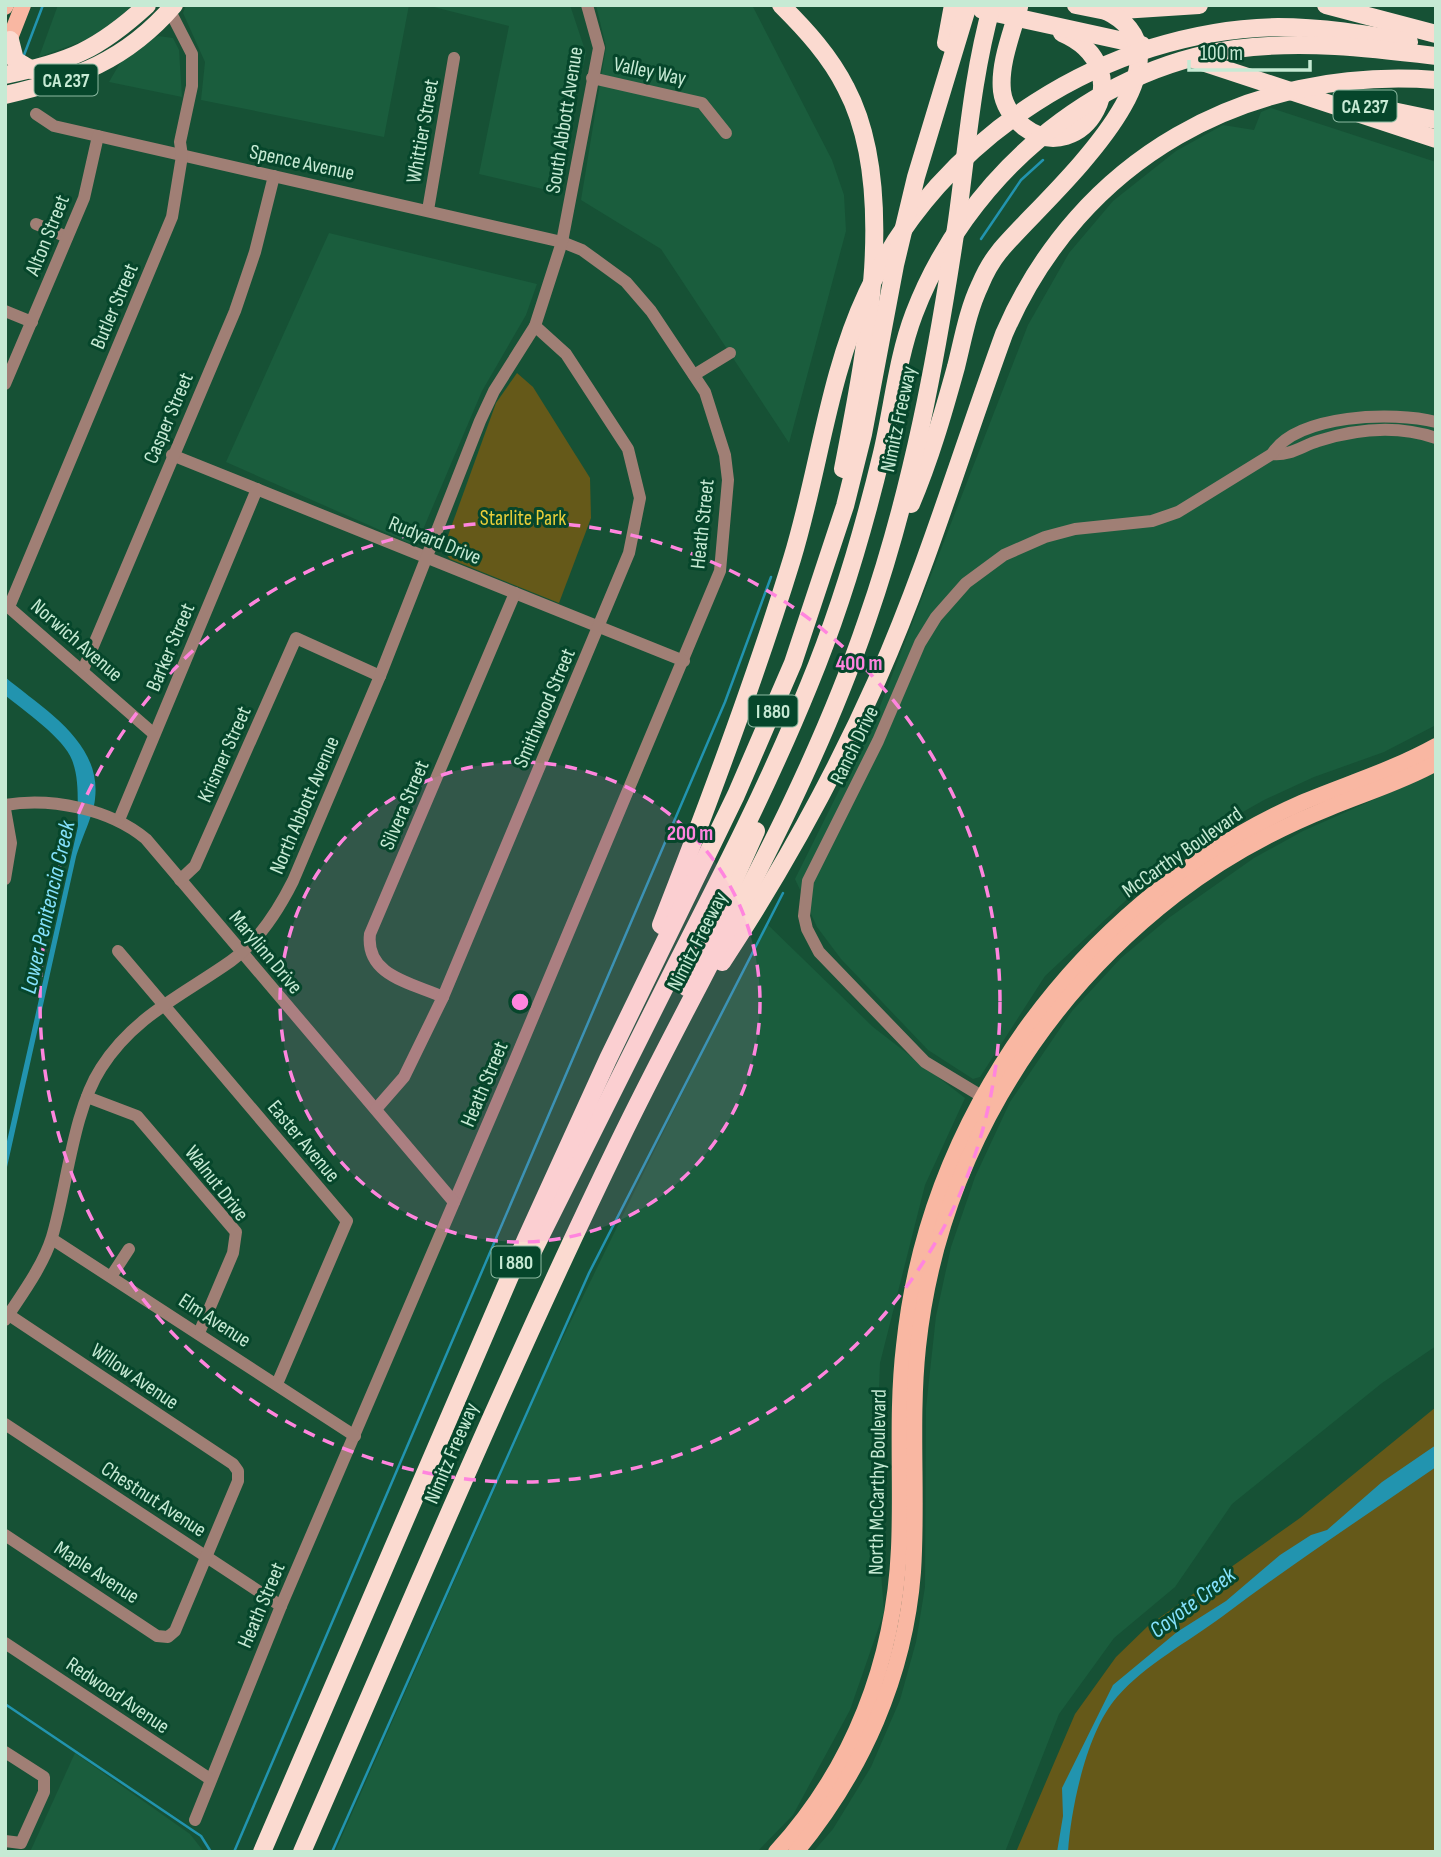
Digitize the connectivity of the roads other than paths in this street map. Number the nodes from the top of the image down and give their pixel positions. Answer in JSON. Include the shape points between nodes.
{"nodes":[{"id":1,"x":23,"y":5,"type":"edge"},
{"id":2,"x":149,"y":5,"type":"edge"},
{"id":3,"x":587,"y":5,"type":"edge"},
{"id":4,"x":781,"y":5,"type":"edge"},
{"id":5,"x":953,"y":5,"type":"edge"},
{"id":6,"x":961,"y":5,"type":"edge"},
{"id":7,"x":968,"y":5,"type":"edge"},
{"id":8,"x":992,"y":5,"type":"edge"},
{"id":9,"x":1020,"y":5,"type":"edge"},
{"id":10,"x":1076,"y":5,"type":"edge"},
{"id":11,"x":1199,"y":5,"type":"edge"},
{"id":12,"x":1326,"y":5,"type":"edge"},
{"id":13,"x":171,"y":7,"type":"edge"},
{"id":14,"x":1106,"y":11,"type":"junction"},
{"id":15,"x":1033,"y":20,"type":"junction"},
{"id":16,"x":1436,"y":34,"type":"edge"},
{"id":17,"x":140,"y":36,"type":"junction"},
{"id":18,"x":1367,"y":39,"type":"junction"},
{"id":19,"x":1136,"y":43,"type":"junction"},
{"id":20,"x":8,"y":46,"type":"edge"},
{"id":21,"x":1436,"y":47,"type":"edge"},
{"id":22,"x":1436,"y":56,"type":"edge"},
{"id":23,"x":454,"y":58,"type":"dead end"},
{"id":24,"x":1436,"y":66,"type":"edge"},
{"id":25,"x":32,"y":69,"type":"junction"},
{"id":26,"x":5,"y":75,"type":"edge"},
{"id":27,"x":593,"y":78,"type":"junction"},
{"id":28,"x":1436,"y":80,"type":"edge"},
{"id":29,"x":1295,"y":93,"type":"junction"},
{"id":30,"x":5,"y":94,"type":"edge"},
{"id":31,"x":36,"y":114,"type":"dead end"},
{"id":32,"x":1436,"y":120,"type":"edge"},
{"id":33,"x":726,"y":133,"type":"dead end"},
{"id":34,"x":98,"y":136,"type":"junction"},
{"id":35,"x":927,"y":136,"type":"junction"},
{"id":36,"x":1436,"y":139,"type":"edge"},
{"id":37,"x":182,"y":156,"type":"junction"},
{"id":38,"x":274,"y":176,"type":"junction"},
{"id":39,"x":428,"y":210,"type":"junction"},
{"id":40,"x":36,"y":224,"type":"dead end"},
{"id":41,"x":67,"y":237,"type":"junction"},
{"id":42,"x":562,"y":242,"type":"junction"},
{"id":43,"x":5,"y":311,"type":"edge"},
{"id":44,"x":32,"y":322,"type":"junction"},
{"id":45,"x":535,"y":326,"type":"junction"},
{"id":46,"x":730,"y":353,"type":"dead end"},
{"id":47,"x":694,"y":375,"type":"junction"},
{"id":48,"x":5,"y":384,"type":"edge"},
{"id":49,"x":901,"y":385,"type":"junction"},
{"id":50,"x":1436,"y":422,"type":"edge"},
{"id":51,"x":1436,"y":438,"type":"edge"},
{"id":52,"x":1272,"y":454,"type":"junction"},
{"id":53,"x":172,"y":455,"type":"junction"},
{"id":54,"x":257,"y":489,"type":"junction"},
{"id":55,"x":428,"y":558,"type":"junction"},
{"id":56,"x":886,"y":565,"type":"junction"},
{"id":57,"x":821,"y":582,"type":"junction"},
{"id":58,"x":515,"y":593,"type":"junction"},
{"id":59,"x":7,"y":606,"type":"edge"},
{"id":60,"x":600,"y":627,"type":"junction"},
{"id":61,"x":684,"y":660,"type":"junction"},
{"id":62,"x":83,"y":670,"type":"junction"},
{"id":63,"x":380,"y":676,"type":"junction"},
{"id":64,"x":154,"y":734,"type":"junction"},
{"id":65,"x":1436,"y":746,"type":"edge"},
{"id":66,"x":1436,"y":763,"type":"edge"},
{"id":67,"x":5,"y":807,"type":"edge"},
{"id":68,"x":119,"y":820,"type":"junction"},
{"id":69,"x":5,"y":878,"type":"edge"},
{"id":70,"x":180,"y":880,"type":"junction"},
{"id":71,"x":118,"y":951,"type":"dead end"},
{"id":72,"x":241,"y":953,"type":"junction"},
{"id":73,"x":443,"y":997,"type":"junction"},
{"id":74,"x":162,"y":1004,"type":"junction"},
{"id":75,"x":676,"y":1032,"type":"junction"},
{"id":76,"x":608,"y":1059,"type":"junction"},
{"id":77,"x":87,"y":1097,"type":"junction"},
{"id":78,"x":988,"y":1100,"type":"junction"},
{"id":79,"x":376,"y":1109,"type":"junction"},
{"id":80,"x":454,"y":1202,"type":"junction"},
{"id":81,"x":52,"y":1239,"type":"junction"},
{"id":82,"x":129,"y":1249,"type":"dead end"},
{"id":83,"x":112,"y":1275,"type":"junction"},
{"id":84,"x":7,"y":1318,"type":"edge"},
{"id":85,"x":199,"y":1333,"type":"junction"},
{"id":86,"x":507,"y":1379,"type":"junction"},
{"id":87,"x":277,"y":1384,"type":"junction"},
{"id":88,"x":5,"y":1424,"type":"edge"},
{"id":89,"x":355,"y":1436,"type":"junction"},
{"id":90,"x":426,"y":1465,"type":"junction"},
{"id":91,"x":5,"y":1535,"type":"edge"},
{"id":92,"x":205,"y":1556,"type":"junction"},
{"id":93,"x":281,"y":1606,"type":"junction"},
{"id":94,"x":5,"y":1643,"type":"edge"},
{"id":95,"x":5,"y":1752,"type":"edge"},
{"id":96,"x":209,"y":1779,"type":"junction"},
{"id":97,"x":195,"y":1820,"type":"dead end"},
{"id":98,"x":5,"y":1841,"type":"edge"},
{"id":99,"x":262,"y":1852,"type":"edge"},
{"id":100,"x":302,"y":1852,"type":"edge"},
{"id":101,"x":776,"y":1852,"type":"edge"},
{"id":102,"x":796,"y":1852,"type":"edge"}],
"edges":[{"from":1,"to":20,"type":"main road"},
{"from":2,"to":17,"type":"highway","via":[[150,16]]},
{"from":2,"to":25,"type":"highway","number":"CA 237","via":[[88,51]]},
{"from":3,"to":27,"type":"street","name":"South Abbott Avenue","via":[[598,48]]},
{"from":4,"to":57,"type":"highway","via":[[809,34],[847,89],[866,142],[873,184],[863,354]]},
{"from":5,"to":35,"type":"highway"},
{"from":6,"to":15,"type":"highway","number":"CA 237"},
{"from":7,"to":35,"type":"highway","name":"Nimitz Freeway","number":"I 880"},
{"from":8,"to":56,"type":"highway","name":"Nimitz Freeway","number":"I 880","via":[[975,77],[930,381]]},
{"from":9,"to":15,"type":"highway","via":[[1003,76],[1006,106],[1029,130],[1064,136],[1080,129],[1101,103],[1104,85],[1099,65],[1076,39]]},
{"from":10,"to":14,"type":"highway"},
{"from":11,"to":14,"type":"highway"},
{"from":12,"to":18,"type":"highway"},
{"from":13,"to":17,"type":"highway","number":"CA 237"},
{"from":13,"to":37,"type":"street","name":"Butler Street","via":[[192,54]]},
{"from":14,"to":19,"type":"highway","via":[[1122,19]]},
{"from":15,"to":19,"type":"highway","number":"CA 237"},
{"from":16,"to":18,"type":"highway"},
{"from":17,"to":30,"type":"highway","number":"CA 237","via":[[84,73]]},
{"from":18,"to":21,"type":"highway"},
{"from":18,"to":22,"type":"highway"},
{"from":18,"to":24,"type":"highway"},
{"from":18,"to":49,"type":"highway","via":[[1189,70],[1115,100],[1069,128],[995,194],[954,253],[923,318]]},
{"from":18,"to":76,"type":"highway","via":[[1277,27],[1231,31],[1134,53],[1096,69],[1023,111],[959,163],[888,254],[853,326],[807,508],[776,608],[696,836]]},
{"from":19,"to":29,"type":"highway","number":"CA 237"},
{"from":19,"to":56,"type":"highway","via":[[1138,64],[1114,125],[998,253],[978,289],[937,439]]},
{"from":20,"to":25,"type":"highway","via":[[12,57]]},
{"from":23,"to":39,"type":"street","name":"Whittier Street"},
{"from":25,"to":26,"type":"highway","number":"CA 237"},
{"from":27,"to":33,"type":"street","name":"Valley Way","via":[[702,103]]},
{"from":27,"to":42,"type":"street","name":"South Abbott Avenue"},
{"from":28,"to":75,"type":"highway","via":[[1367,78],[1262,97],[1189,129],[1133,165],[1058,239],[1018,303],[991,368],[878,678],[797,839]]},
{"from":29,"to":32,"type":"highway","number":"CA 237"},
{"from":29,"to":36,"type":"highway"},
{"from":31,"to":34,"type":"street","name":"Spence Avenue","via":[[54,126]]},
{"from":34,"to":37,"type":"street","name":"Spence Avenue"},
{"from":34,"to":41,"type":"street","name":"Alton Street","via":[[84,198]]},
{"from":35,"to":57,"type":"highway","name":"Nimitz Freeway","number":"I 880","via":[[895,265],[863,434]]},
{"from":37,"to":38,"type":"street","name":"Spence Avenue"},
{"from":37,"to":59,"type":"street","name":"Butler Street","via":[[172,217]]},
{"from":38,"to":39,"type":"street","name":"Spence Avenue"},
{"from":38,"to":53,"type":"street","name":"Casper Street","via":[[235,311]]},
{"from":39,"to":42,"type":"street","name":"Spence Avenue"},
{"from":40,"to":41,"type":"street"},
{"from":41,"to":44,"type":"street","name":"Alton Street"},
{"from":42,"to":45,"type":"street","name":"North Abbott Avenue"},
{"from":42,"to":47,"type":"street","name":"Heath Street","via":[[582,250],[626,282]]},
{"from":43,"to":44,"type":"street"},
{"from":44,"to":48,"type":"street","name":"Alton Street"},
{"from":45,"to":55,"type":"street","name":"North Abbott Avenue","via":[[494,390]]},
{"from":45,"to":60,"type":"street","name":"Smithwood Street","via":[[566,354],[628,449],[640,498],[629,554]]},
{"from":46,"to":47,"type":"street"},
{"from":47,"to":61,"type":"street","name":"Heath Street","via":[[705,392],[728,480],[720,571]]},
{"from":49,"to":86,"type":"highway","via":[[867,546],[820,685],[682,996],[527,1326]]},
{"from":49,"to":90,"type":"highway","via":[[852,566],[791,729]]},
{"from":50,"to":52,"type":"street","name":"Ranch Drive","via":[[1405,416],[1335,422],[1298,433]]},
{"from":51,"to":52,"type":"street","name":"Ranch Drive","via":[[1403,430],[1368,430],[1321,440],[1284,455]]},
{"from":52,"to":78,"type":"street","name":"Ranch Drive","via":[[1178,512],[1152,521],[1045,537],[1004,555],[966,583],[920,643],[881,734],[813,870],[805,892],[804,916],[819,952],[925,1062]]},
{"from":53,"to":54,"type":"street","name":"Rudyard Drive"},
{"from":53,"to":62,"type":"street","name":"Casper Street"},
{"from":54,"to":55,"type":"street","name":"Rudyard Drive"},
{"from":54,"to":64,"type":"street","name":"Barker Street"},
{"from":55,"to":58,"type":"street","name":"Rudyard Drive"},
{"from":55,"to":63,"type":"street","name":"North Abbott Avenue"},
{"from":56,"to":75,"type":"highway","name":"Nimitz Freeway","number":"I 880","via":[[818,746]]},
{"from":57,"to":76,"type":"highway","name":"Nimitz Freeway","number":"I 880","via":[[762,737]]},
{"from":58,"to":60,"type":"street","name":"Rudyard Drive"},
{"from":58,"to":73,"type":"street","name":"Silvera Street","via":[[370,934],[372,960],[384,971]]},
{"from":59,"to":62,"type":"street","name":"Norwich Avenue"},
{"from":60,"to":61,"type":"street","name":"Rudyard Drive"},
{"from":60,"to":73,"type":"street","name":"Smithwood Street"},
{"from":61,"to":80,"type":"street","name":"Heath Street"},
{"from":62,"to":64,"type":"street","name":"Norwich Avenue"},
{"from":63,"to":70,"type":"street","name":"Krismer Street","via":[[296,638],[195,866]]},
{"from":63,"to":72,"type":"street","name":"North Abbott Avenue","via":[[287,894]]},
{"from":64,"to":68,"type":"street","name":"Barker Street"},
{"from":65,"to":78,"type":"main road","name":"McCarthy Boulevard","via":[[1275,815],[1166,884],[1104,937],[1062,983],[1010,1051]]},
{"from":66,"to":78,"type":"main road","name":"McCarthy Boulevard","via":[[1281,828],[1175,895],[1114,948],[1073,992]]},
{"from":67,"to":68,"type":"street","name":"Marylinn Drive","via":[[24,802],[75,808]]},
{"from":67,"to":69,"type":"street","via":[[11,843]]},
{"from":68,"to":70,"type":"street","name":"Marylinn Drive","via":[[145,839]]},
{"from":70,"to":72,"type":"street","name":"Marylinn Drive"},
{"from":71,"to":74,"type":"street","name":"Easter Avenue"},
{"from":72,"to":74,"type":"street","name":"North Abbott Avenue"},
{"from":72,"to":79,"type":"street","name":"Marylinn Drive"},
{"from":73,"to":79,"type":"street","name":"Smithwood Street","via":[[404,1077]]},
{"from":74,"to":77,"type":"street","name":"North Abbott Avenue","via":[[128,1031]]},
{"from":74,"to":87,"type":"street","name":"Easter Avenue","via":[[346,1220]]},
{"from":75,"to":86,"type":"highway","name":"Nimitz Freeway","number":"I 880"},
{"from":76,"to":90,"type":"highway","name":"Nimitz Freeway","number":"I 880"},
{"from":77,"to":81,"type":"street","name":"North Abbott Avenue"},
{"from":77,"to":85,"type":"street","name":"Walnut Drive","via":[[137,1116],[236,1232],[233,1253]]},
{"from":78,"to":101,"type":"main road","name":"North McCarthy Boulevard","via":[[942,1183],[911,1292],[900,1379],[898,1574],[881,1667],[842,1760],[816,1803]]},
{"from":78,"to":102,"type":"main road","name":"North McCarthy Boulevard","via":[[937,1250],[923,1313],[915,1381],[913,1575],[895,1671],[860,1759],[830,1809]]},
{"from":79,"to":80,"type":"street","name":"Marylinn Drive"},
{"from":80,"to":89,"type":"street","name":"Heath Street"},
{"from":81,"to":83,"type":"street","name":"Elm Avenue"},
{"from":81,"to":84,"type":"street","name":"North Abbott Avenue"},
{"from":82,"to":83,"type":"street"},
{"from":83,"to":85,"type":"street","name":"Elm Avenue"},
{"from":84,"to":92,"type":"street","name":"Willow Avenue","via":[[233,1464],[238,1481]]},
{"from":85,"to":87,"type":"street","name":"Elm Avenue"},
{"from":86,"to":100,"type":"highway","name":"Nimitz Freeway","number":"I 880"},
{"from":87,"to":89,"type":"street","name":"Elm Avenue"},
{"from":88,"to":92,"type":"street","name":"Chestnut Avenue"},
{"from":89,"to":93,"type":"street","name":"Heath Street"},
{"from":90,"to":99,"type":"highway","name":"Nimitz Freeway","number":"I 880"},
{"from":91,"to":92,"type":"street","name":"Maple Avenue","via":[[157,1636],[168,1637],[175,1631]]},
{"from":92,"to":93,"type":"street","name":"Chestnut Avenue"},
{"from":93,"to":96,"type":"street","name":"Heath Street"},
{"from":94,"to":96,"type":"street","name":"Redwood Avenue"},
{"from":95,"to":98,"type":"street","via":[[44,1777],[44,1793],[21,1843]]},
{"from":96,"to":97,"type":"street","name":"Heath Street"}]}
